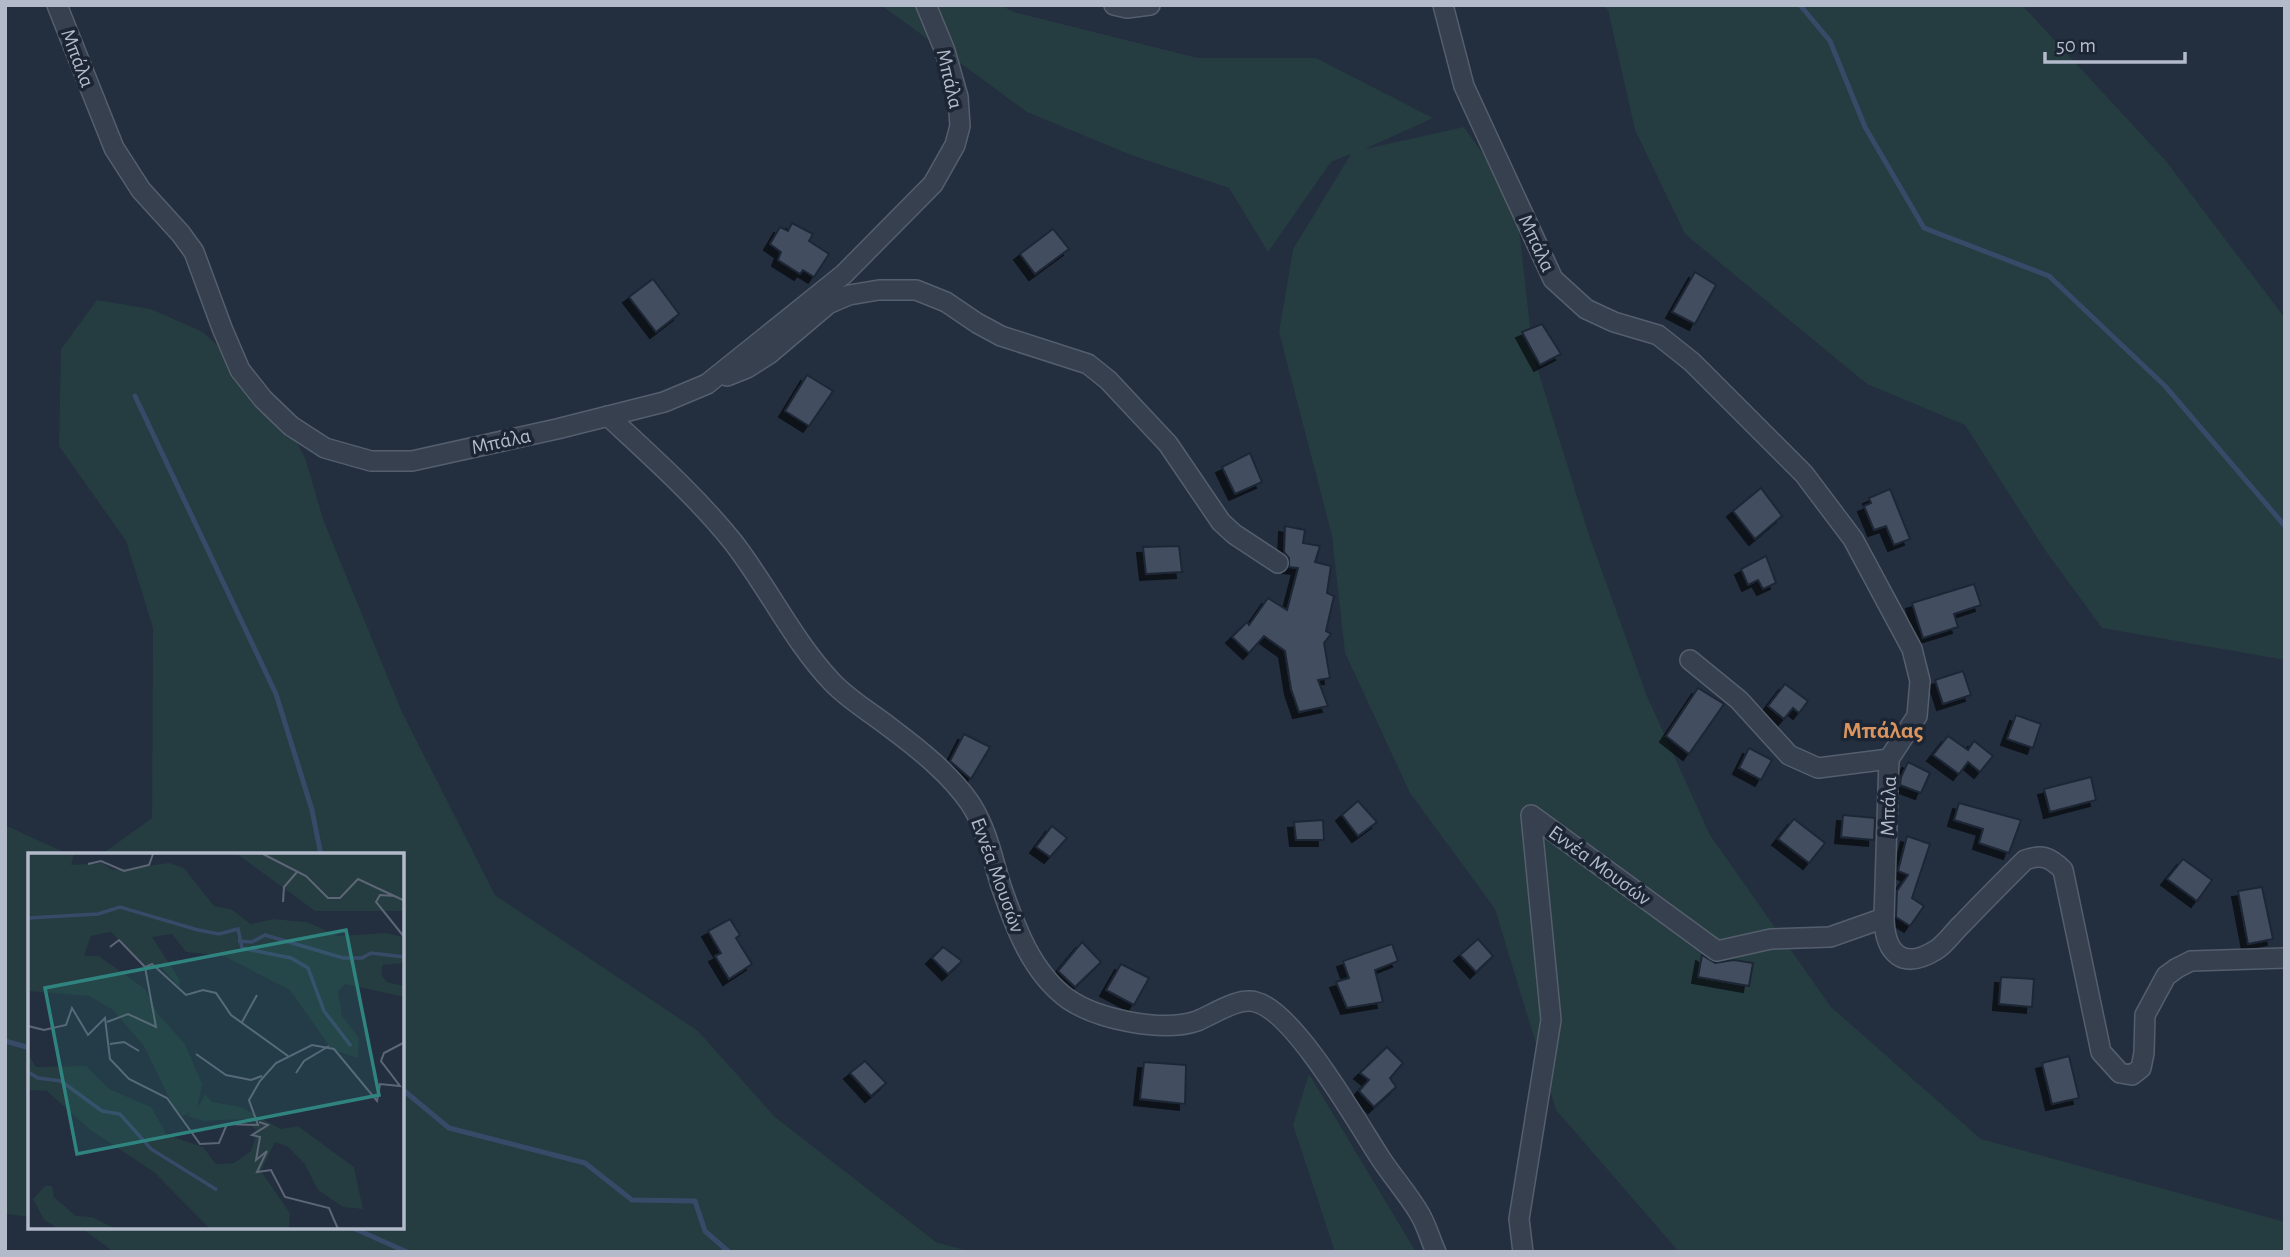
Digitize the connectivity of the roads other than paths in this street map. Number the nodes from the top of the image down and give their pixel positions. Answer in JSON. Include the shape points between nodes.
{"nodes":[{"id":1,"x":57,"y":5,"type":"edge"},
{"id":2,"x":926,"y":5,"type":"edge"},
{"id":3,"x":1114,"y":5,"type":"edge"},
{"id":4,"x":1150,"y":5,"type":"edge"},
{"id":5,"x":1443,"y":5,"type":"edge"},
{"id":6,"x":707,"y":384,"type":"junction"},
{"id":7,"x":608,"y":416,"type":"junction"},
{"id":8,"x":1278,"y":563,"type":"dead end"},
{"id":9,"x":1689,"y":660,"type":"dead end"},
{"id":10,"x":1889,"y":759,"type":"junction"},
{"id":11,"x":1884,"y":918,"type":"junction"},
{"id":12,"x":2285,"y":958,"type":"edge"},
{"id":13,"x":1436,"y":1252,"type":"edge"},
{"id":14,"x":1523,"y":1252,"type":"edge"}],
"edges":[{"from":1,"to":7,"type":"street","name":"Μπάλα","via":[[114,148],[141,190],[194,252],[240,370],[291,426],[325,448],[371,461],[412,461]]},
{"from":2,"to":6,"type":"street","name":"Μπάλα","via":[[958,97],[960,126],[946,166],[844,274]]},
{"from":3,"to":4,"type":"street"},
{"from":5,"to":10,"type":"street","name":"Μπάλα","via":[[1464,86],[1553,279],[1586,309],[1658,335],[1692,362],[1804,474],[1853,539],[1912,649],[1920,681],[1917,716]]},
{"from":6,"to":7,"type":"street","name":"Μπάλα","via":[[664,402]]},
{"from":6,"to":8,"type":"street","via":[[769,355],[828,304],[879,290],[916,290],[946,302],[1001,336],[1088,364],[1168,444],[1222,522]]},
{"from":7,"to":13,"type":"street","name":"Εννέα Μουσών","via":[[680,483],[732,541],[833,683],[949,777],[968,800],[981,820],[1021,941],[1044,976],[1068,999],[1096,1014],[1138,1023],[1193,1022],[1255,1001],[1270,1008],[1308,1046],[1419,1213]]},
{"from":9,"to":10,"type":"street","via":[[1739,700],[1788,755],[1818,768]]},
{"from":10,"to":11,"type":"street","name":"Μπάλα"},
{"from":11,"to":12,"type":"street","name":"Μπάλα","via":[[1891,950],[1902,958],[1916,959],[1937,950],[2025,860],[2051,858],[2063,870],[2101,1052],[2120,1073],[2132,1075],[2141,1068],[2145,1015],[2166,976],[2191,961]]},
{"from":11,"to":14,"type":"street","name":"Εννέα Μουσών","via":[[1830,937],[1771,939],[1717,951],[1531,815],[1550,1020],[1519,1219]]}]}
